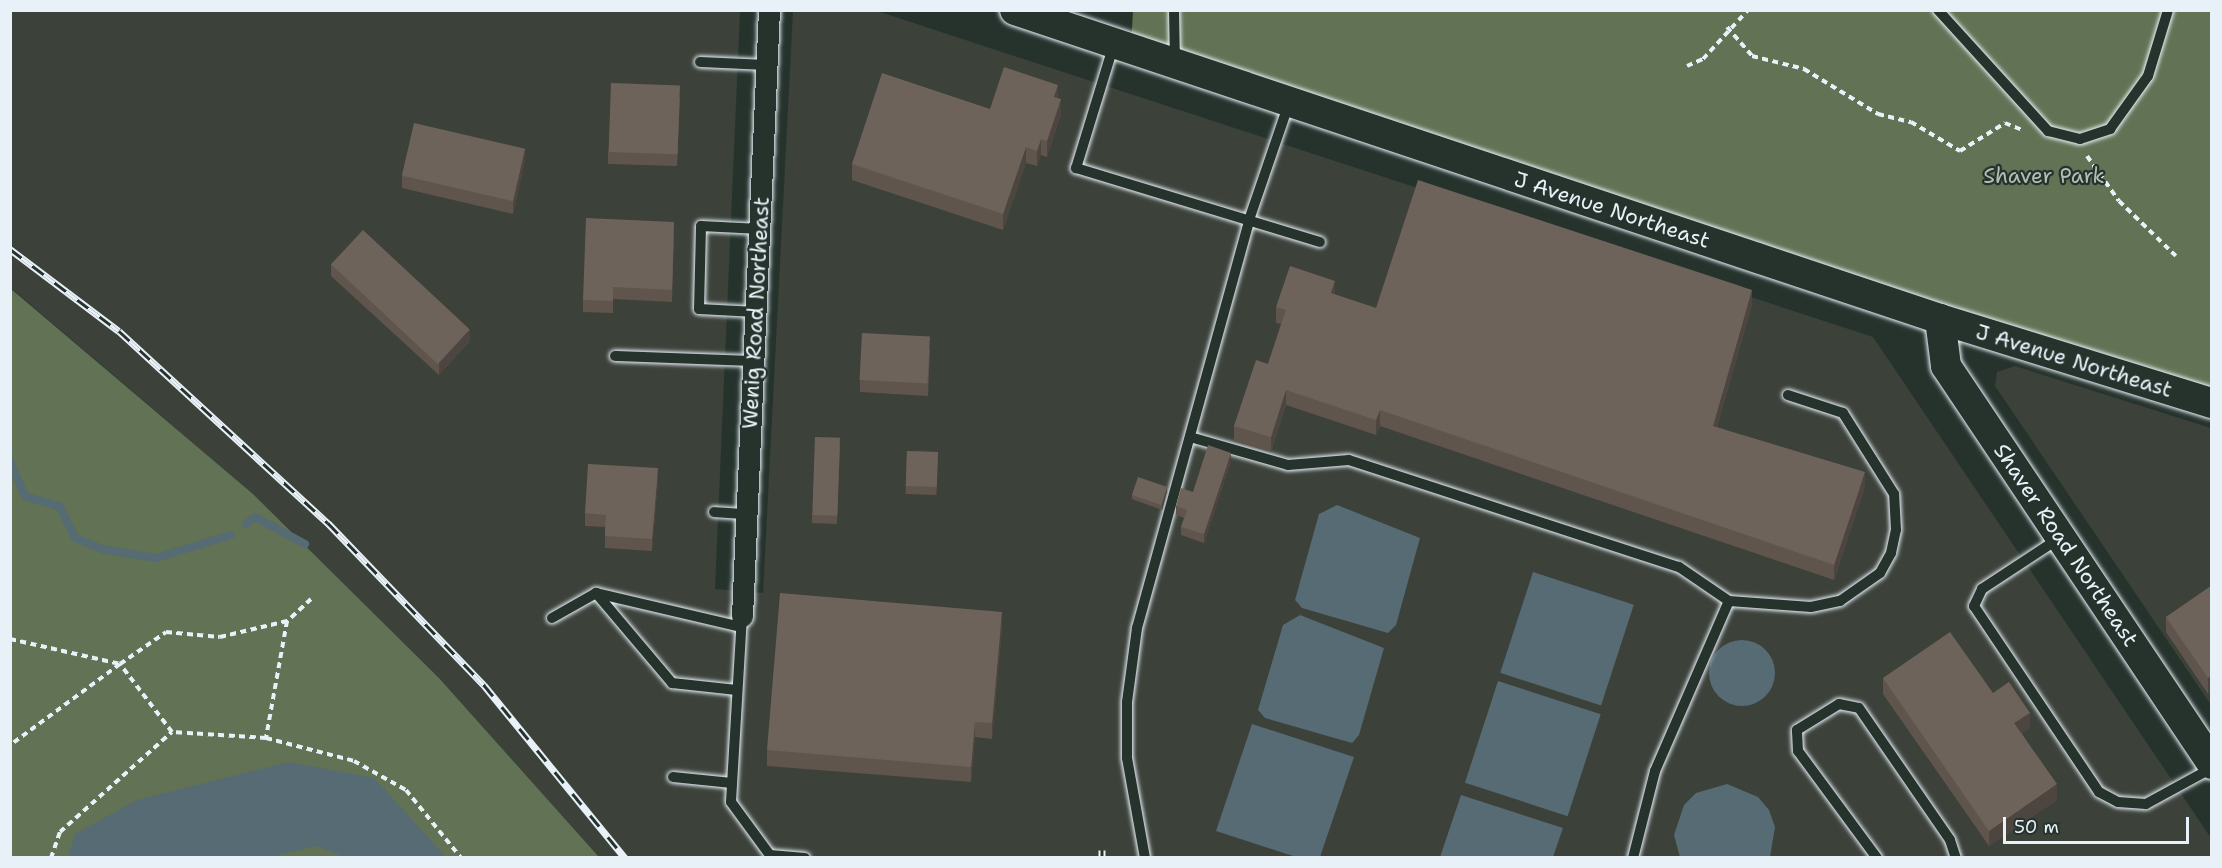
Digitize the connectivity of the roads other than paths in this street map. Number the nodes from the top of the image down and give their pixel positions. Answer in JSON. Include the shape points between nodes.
{"nodes":[{"id":1,"x":769,"y":10,"type":"edge"},
{"id":2,"x":1174,"y":10,"type":"edge"},
{"id":3,"x":1938,"y":10,"type":"edge"},
{"id":4,"x":2168,"y":10,"type":"edge"},
{"id":5,"x":1027,"y":12,"type":"edge"},
{"id":6,"x":1114,"y":44,"type":"junction"},
{"id":7,"x":700,"y":62,"type":"dead end"},
{"id":8,"x":1175,"y":64,"type":"junction"},
{"id":9,"x":767,"y":65,"type":"junction"},
{"id":10,"x":1289,"y":102,"type":"junction"},
{"id":11,"x":1250,"y":220,"type":"junction"},
{"id":12,"x":760,"y":229,"type":"junction"},
{"id":13,"x":1320,"y":242,"type":"dead end"},
{"id":14,"x":756,"y":312,"type":"junction"},
{"id":15,"x":1940,"y":319,"type":"junction"},
{"id":16,"x":615,"y":356,"type":"dead end"},
{"id":17,"x":754,"y":361,"type":"junction"},
{"id":18,"x":1788,"y":394,"type":"dead end"},
{"id":19,"x":2211,"y":403,"type":"edge"},
{"id":20,"x":1190,"y":438,"type":"junction"},
{"id":21,"x":714,"y":512,"type":"dead end"},
{"id":22,"x":746,"y":514,"type":"junction"},
{"id":23,"x":2062,"y":536,"type":"junction"},
{"id":24,"x":596,"y":593,"type":"junction"},
{"id":25,"x":1729,"y":601,"type":"junction"},
{"id":26,"x":552,"y":618,"type":"dead end"},
{"id":27,"x":741,"y":621,"type":"junction"},
{"id":28,"x":737,"y":690,"type":"junction"},
{"id":29,"x":2211,"y":766,"type":"edge"},
{"id":30,"x":673,"y":777,"type":"dead end"},
{"id":31,"x":732,"y":783,"type":"junction"},
{"id":32,"x":805,"y":858,"type":"edge"},
{"id":33,"x":1145,"y":858,"type":"edge"},
{"id":34,"x":1633,"y":858,"type":"edge"},
{"id":35,"x":1877,"y":858,"type":"edge"},
{"id":36,"x":1956,"y":858,"type":"edge"}],
"edges":[{"from":1,"to":9,"type":"street","name":"Wenig Road Northeast"},
{"from":2,"to":8,"type":"lane"},
{"from":3,"to":4,"type":"lane","via":[[2048,131],[2080,139],[2110,129],[2148,76]]},
{"from":5,"to":6,"type":"street","name":"J Avenue Northeast"},
{"from":6,"to":8,"type":"street","name":"J Avenue Northeast"},
{"from":6,"to":11,"type":"lane","via":[[1076,168]]},
{"from":7,"to":9,"type":"lane"},
{"from":8,"to":10,"type":"street","name":"J Avenue Northeast"},
{"from":9,"to":12,"type":"street","name":"Wenig Road Northeast"},
{"from":10,"to":11,"type":"lane"},
{"from":10,"to":15,"type":"street","name":"J Avenue Northeast"},
{"from":11,"to":13,"type":"lane"},
{"from":11,"to":20,"type":"lane"},
{"from":12,"to":14,"type":"street","name":"Wenig Road Northeast"},
{"from":12,"to":14,"type":"lane","via":[[701,226],[699,309]]},
{"from":14,"to":17,"type":"street","name":"Wenig Road Northeast"},
{"from":15,"to":19,"type":"street","name":"J Avenue Northeast"},
{"from":15,"to":23,"type":"street","name":"Shaver Road Northeast","via":[[1946,366]]},
{"from":16,"to":17,"type":"lane"},
{"from":17,"to":22,"type":"street","name":"Wenig Road Northeast"},
{"from":18,"to":25,"type":"lane","via":[[1843,413],[1894,494],[1896,530],[1891,553],[1880,573],[1840,601],[1811,607]]},
{"from":20,"to":25,"type":"lane","via":[[1288,465],[1349,460],[1679,567]]},
{"from":20,"to":33,"type":"lane","via":[[1137,628],[1127,702],[1127,758]]},
{"from":21,"to":22,"type":"lane"},
{"from":22,"to":27,"type":"street","name":"Wenig Road Northeast"},
{"from":23,"to":29,"type":"street","name":"Shaver Road Northeast"},
{"from":23,"to":29,"type":"lane","via":[[1982,589],[1974,606],[2099,792],[2118,802],[2146,804]]},
{"from":24,"to":26,"type":"lane"},
{"from":24,"to":27,"type":"lane"},
{"from":24,"to":28,"type":"lane","via":[[672,682]]},
{"from":25,"to":34,"type":"lane","via":[[1655,771]]},
{"from":27,"to":28,"type":"lane"},
{"from":28,"to":31,"type":"lane"},
{"from":30,"to":31,"type":"lane"},
{"from":31,"to":32,"type":"lane","via":[[731,802],[770,855]]},
{"from":35,"to":36,"type":"lane","via":[[1798,751],[1797,730],[1839,705],[1859,708],[1950,840]]}]}
